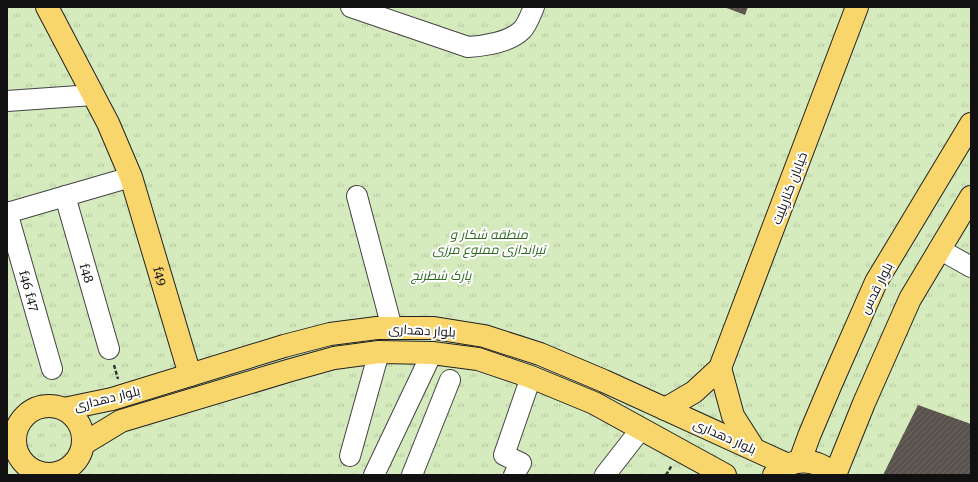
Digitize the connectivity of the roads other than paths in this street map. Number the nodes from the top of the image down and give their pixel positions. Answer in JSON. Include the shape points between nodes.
{"nodes":[{"id":1,"x":47,"y":7,"type":"edge"},
{"id":2,"x":352,"y":7,"type":"edge"},
{"id":3,"x":534,"y":7,"type":"edge"},
{"id":4,"x":857,"y":7,"type":"edge"},
{"id":5,"x":92,"y":95,"type":"junction"},
{"id":6,"x":7,"y":101,"type":"edge"},
{"id":7,"x":971,"y":124,"type":"edge"},
{"id":8,"x":131,"y":177,"type":"junction"},
{"id":9,"x":65,"y":196,"type":"junction"},
{"id":10,"x":357,"y":196,"type":"dead end"},
{"id":11,"x":971,"y":197,"type":"edge"},
{"id":12,"x":7,"y":212,"type":"edge"},
{"id":13,"x":939,"y":249,"type":"junction"},
{"id":14,"x":971,"y":267,"type":"edge"},
{"id":15,"x":392,"y":328,"type":"junction"},
{"id":16,"x":109,"y":349,"type":"road end"},
{"id":17,"x":379,"y":352,"type":"junction"},
{"id":18,"x":432,"y":352,"type":"junction"},
{"id":19,"x":720,"y":368,"type":"junction"},
{"id":20,"x":52,"y":369,"type":"dead end"},
{"id":21,"x":190,"y":375,"type":"junction"},
{"id":22,"x":531,"y":377,"type":"junction"},
{"id":23,"x":450,"y":380,"type":"dead end"},
{"id":24,"x":64,"y":409,"type":"junction"},
{"id":25,"x":665,"y":409,"type":"junction"},
{"id":26,"x":15,"y":420,"type":"edge"},
{"id":27,"x":705,"y":426,"type":"junction"},
{"id":28,"x":641,"y":429,"type":"junction"},
{"id":29,"x":84,"y":444,"type":"junction"},
{"id":30,"x":754,"y":449,"type":"junction"},
{"id":31,"x":350,"y":456,"type":"dead end"},
{"id":32,"x":690,"y":456,"type":"junction"},
{"id":33,"x":24,"y":466,"type":"edge"},
{"id":34,"x":787,"y":467,"type":"edge"},
{"id":35,"x":374,"y":475,"type":"edge"},
{"id":36,"x":412,"y":475,"type":"edge"},
{"id":37,"x":514,"y":475,"type":"edge"},
{"id":38,"x":605,"y":475,"type":"edge"},
{"id":39,"x":725,"y":475,"type":"edge"},
{"id":40,"x":835,"y":475,"type":"edge"}],
"edges":[{"from":1,"to":5,"type":"main road","name":"f49"},
{"from":2,"to":3,"type":"street","via":[[468,47],[506,40],[522,30]]},
{"from":4,"to":19,"type":"main road","name":"خیابان کنارپلیت"},
{"from":5,"to":6,"type":"street"},
{"from":5,"to":8,"type":"main road","name":"f49","via":[[108,123]]},
{"from":7,"to":34,"type":"main road","name":"بلوار قدس","via":[[876,282],[809,436]]},
{"from":8,"to":9,"type":"street"},
{"from":8,"to":21,"type":"main road","name":"f49"},
{"from":9,"to":12,"type":"street"},
{"from":9,"to":16,"type":"street","name":"f48"},
{"from":10,"to":15,"type":"street"},
{"from":11,"to":13,"type":"main road"},
{"from":12,"to":20,"type":"street","name":"f46 f47"},
{"from":13,"to":14,"type":"street"},
{"from":13,"to":40,"type":"main road","via":[[910,299]]},
{"from":15,"to":21,"type":"main road","name":"بلوار دهداری","via":[[330,334]]},
{"from":15,"to":25,"type":"main road","name":"بلوار دهداری","via":[[434,328],[484,336],[540,354]]},
{"from":17,"to":18,"type":"main road","name":"بلوار دهداری"},
{"from":17,"to":29,"type":"main road","name":"بلوار دهداری","via":[[334,358],[120,421]]},
{"from":17,"to":31,"type":"street"},
{"from":18,"to":22,"type":"main road","name":"بلوار دهداری","via":[[478,359]]},
{"from":18,"to":35,"type":"street"},
{"from":19,"to":25,"type":"main road","name":"خیابان کنارپلیت","via":[[694,392]]},
{"from":19,"to":30,"type":"main road","via":[[733,416]]},
{"from":21,"to":24,"type":"main road","name":"بلوار دهداری"},
{"from":22,"to":28,"type":"main road","name":"بلوار دهداری","via":[[594,403]]},
{"from":22,"to":37,"type":"street","via":[[504,454],[521,463]]},
{"from":23,"to":36,"type":"street"},
{"from":24,"to":26,"type":"main road","via":[[42,406]]},
{"from":24,"to":29,"type":"main road","via":[[79,423]]},
{"from":25,"to":27,"type":"main road","name":"بلوار دهداری"},
{"from":26,"to":33,"type":"main road","via":[[18,426],[15,436],[16,447]]},
{"from":27,"to":30,"type":"main road","name":"بلوار دهداری"},
{"from":27,"to":32,"type":"main road","via":[[712,441],[710,448]]},
{"from":28,"to":32,"type":"main road","name":"بلوار دهداری"},
{"from":28,"to":38,"type":"street"},
{"from":29,"to":33,"type":"main road","via":[[81,454],[67,470],[46,474]]},
{"from":30,"to":34,"type":"main road","name":"بلوار دهداری"},
{"from":32,"to":39,"type":"main road","name":"بلوار دهداری"},
{"from":34,"to":40,"type":"main road","name":"بلوار دهداری","via":[[810,461],[828,468]]}]}
